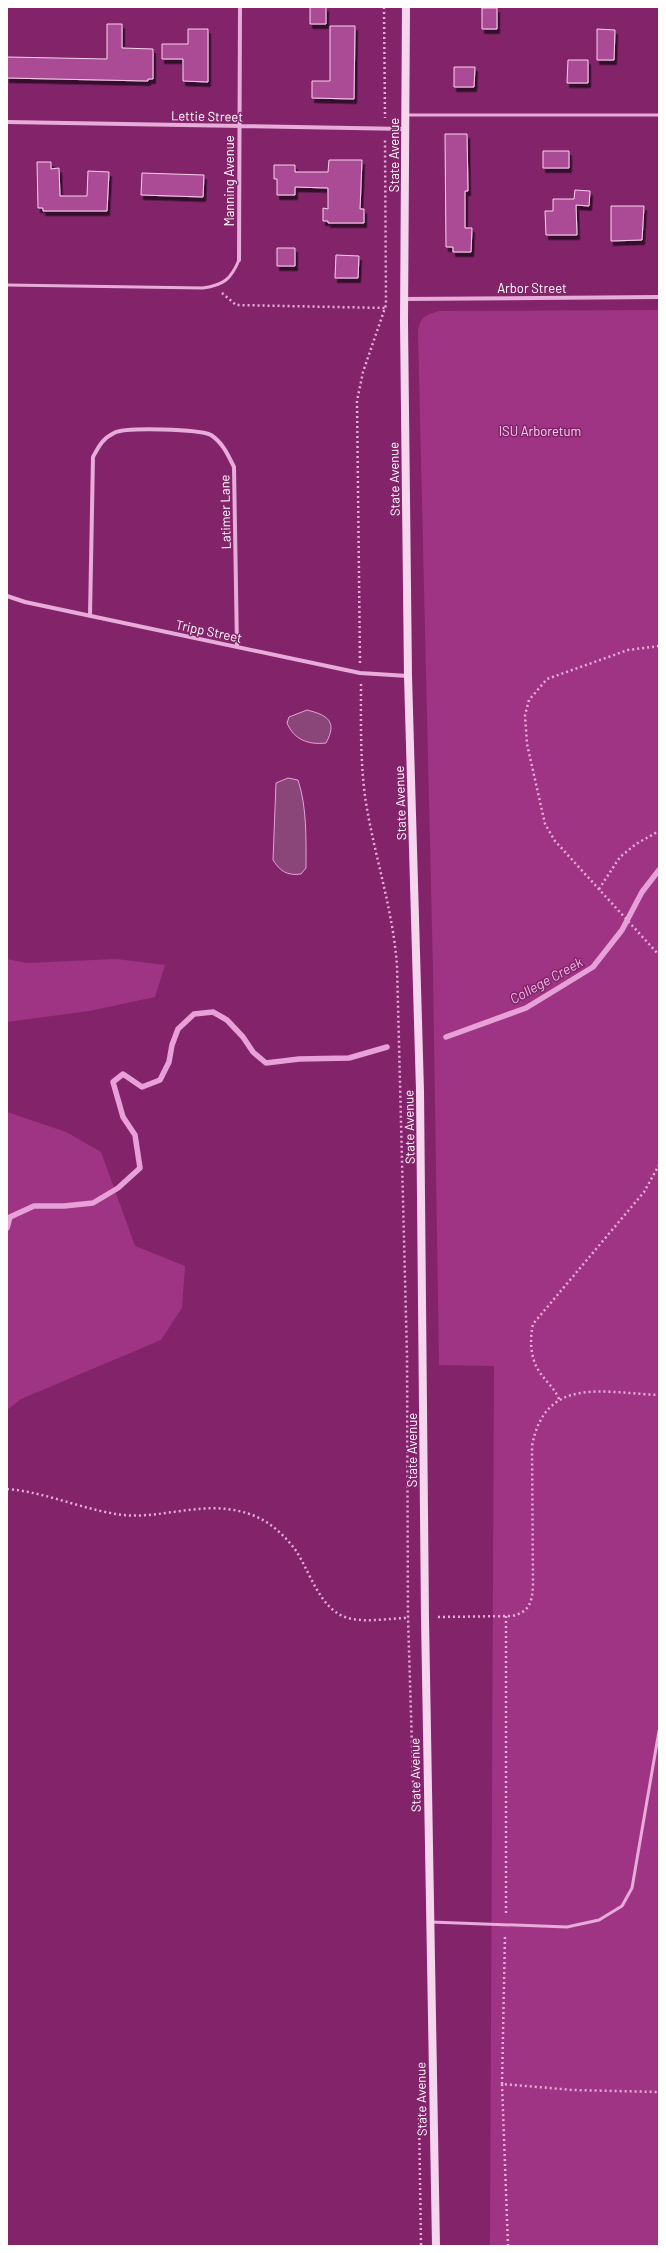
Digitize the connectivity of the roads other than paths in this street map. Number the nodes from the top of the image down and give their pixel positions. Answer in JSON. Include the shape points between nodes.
{"nodes":[{"id":1,"x":240,"y":7,"type":"edge"},
{"id":2,"x":406,"y":7,"type":"edge"},
{"id":3,"x":406,"y":115,"type":"junction"},
{"id":4,"x":659,"y":115,"type":"edge"},
{"id":5,"x":7,"y":122,"type":"edge"},
{"id":6,"x":239,"y":126,"type":"junction"},
{"id":7,"x":406,"y":129,"type":"junction"},
{"id":8,"x":239,"y":260,"type":"joint"},
{"id":9,"x":7,"y":285,"type":"edge"},
{"id":10,"x":659,"y":297,"type":"edge"},
{"id":11,"x":405,"y":299,"type":"junction"},
{"id":12,"x":7,"y":596,"type":"edge"},
{"id":13,"x":90,"y":616,"type":"junction"},
{"id":14,"x":237,"y":647,"type":"junction"},
{"id":15,"x":408,"y":676,"type":"junction"},
{"id":16,"x":659,"y":1730,"type":"edge"},
{"id":17,"x":429,"y":1922,"type":"junction"},
{"id":18,"x":436,"y":2246,"type":"edge"}],
"edges":[{"from":1,"to":6,"type":"street","name":"Manning Avenue"},
{"from":2,"to":3,"type":"street","name":"State Avenue"},
{"from":3,"to":4,"type":"lane"},
{"from":3,"to":7,"type":"street","name":"State Avenue"},
{"from":5,"to":6,"type":"street","name":"Lettie Street"},
{"from":6,"to":7,"type":"street","name":"Lettie Street"},
{"from":6,"to":8,"type":"street","name":"Manning Avenue"},
{"from":7,"to":11,"type":"street","name":"State Avenue"},
{"from":8,"to":9,"type":"lane","via":[[233,275],[217,286],[188,288]]},
{"from":10,"to":11,"type":"street","name":"Arbor Street"},
{"from":11,"to":15,"type":"street","name":"State Avenue"},
{"from":12,"to":13,"type":"street","name":"Tripp Street"},
{"from":13,"to":14,"type":"street","name":"Tripp Street"},
{"from":13,"to":14,"type":"street","name":"Latimer Lane","via":[[93,457],[102,440],[116,432],[193,430],[210,435],[223,446],[234,467]]},
{"from":14,"to":15,"type":"street","name":"Tripp Street","via":[[360,673]]},
{"from":15,"to":17,"type":"street","name":"State Avenue","via":[[420,1091]]},
{"from":16,"to":17,"type":"lane","via":[[632,1888],[622,1906],[599,1920],[567,1927]]},
{"from":17,"to":18,"type":"street","name":"State Avenue"}]}
